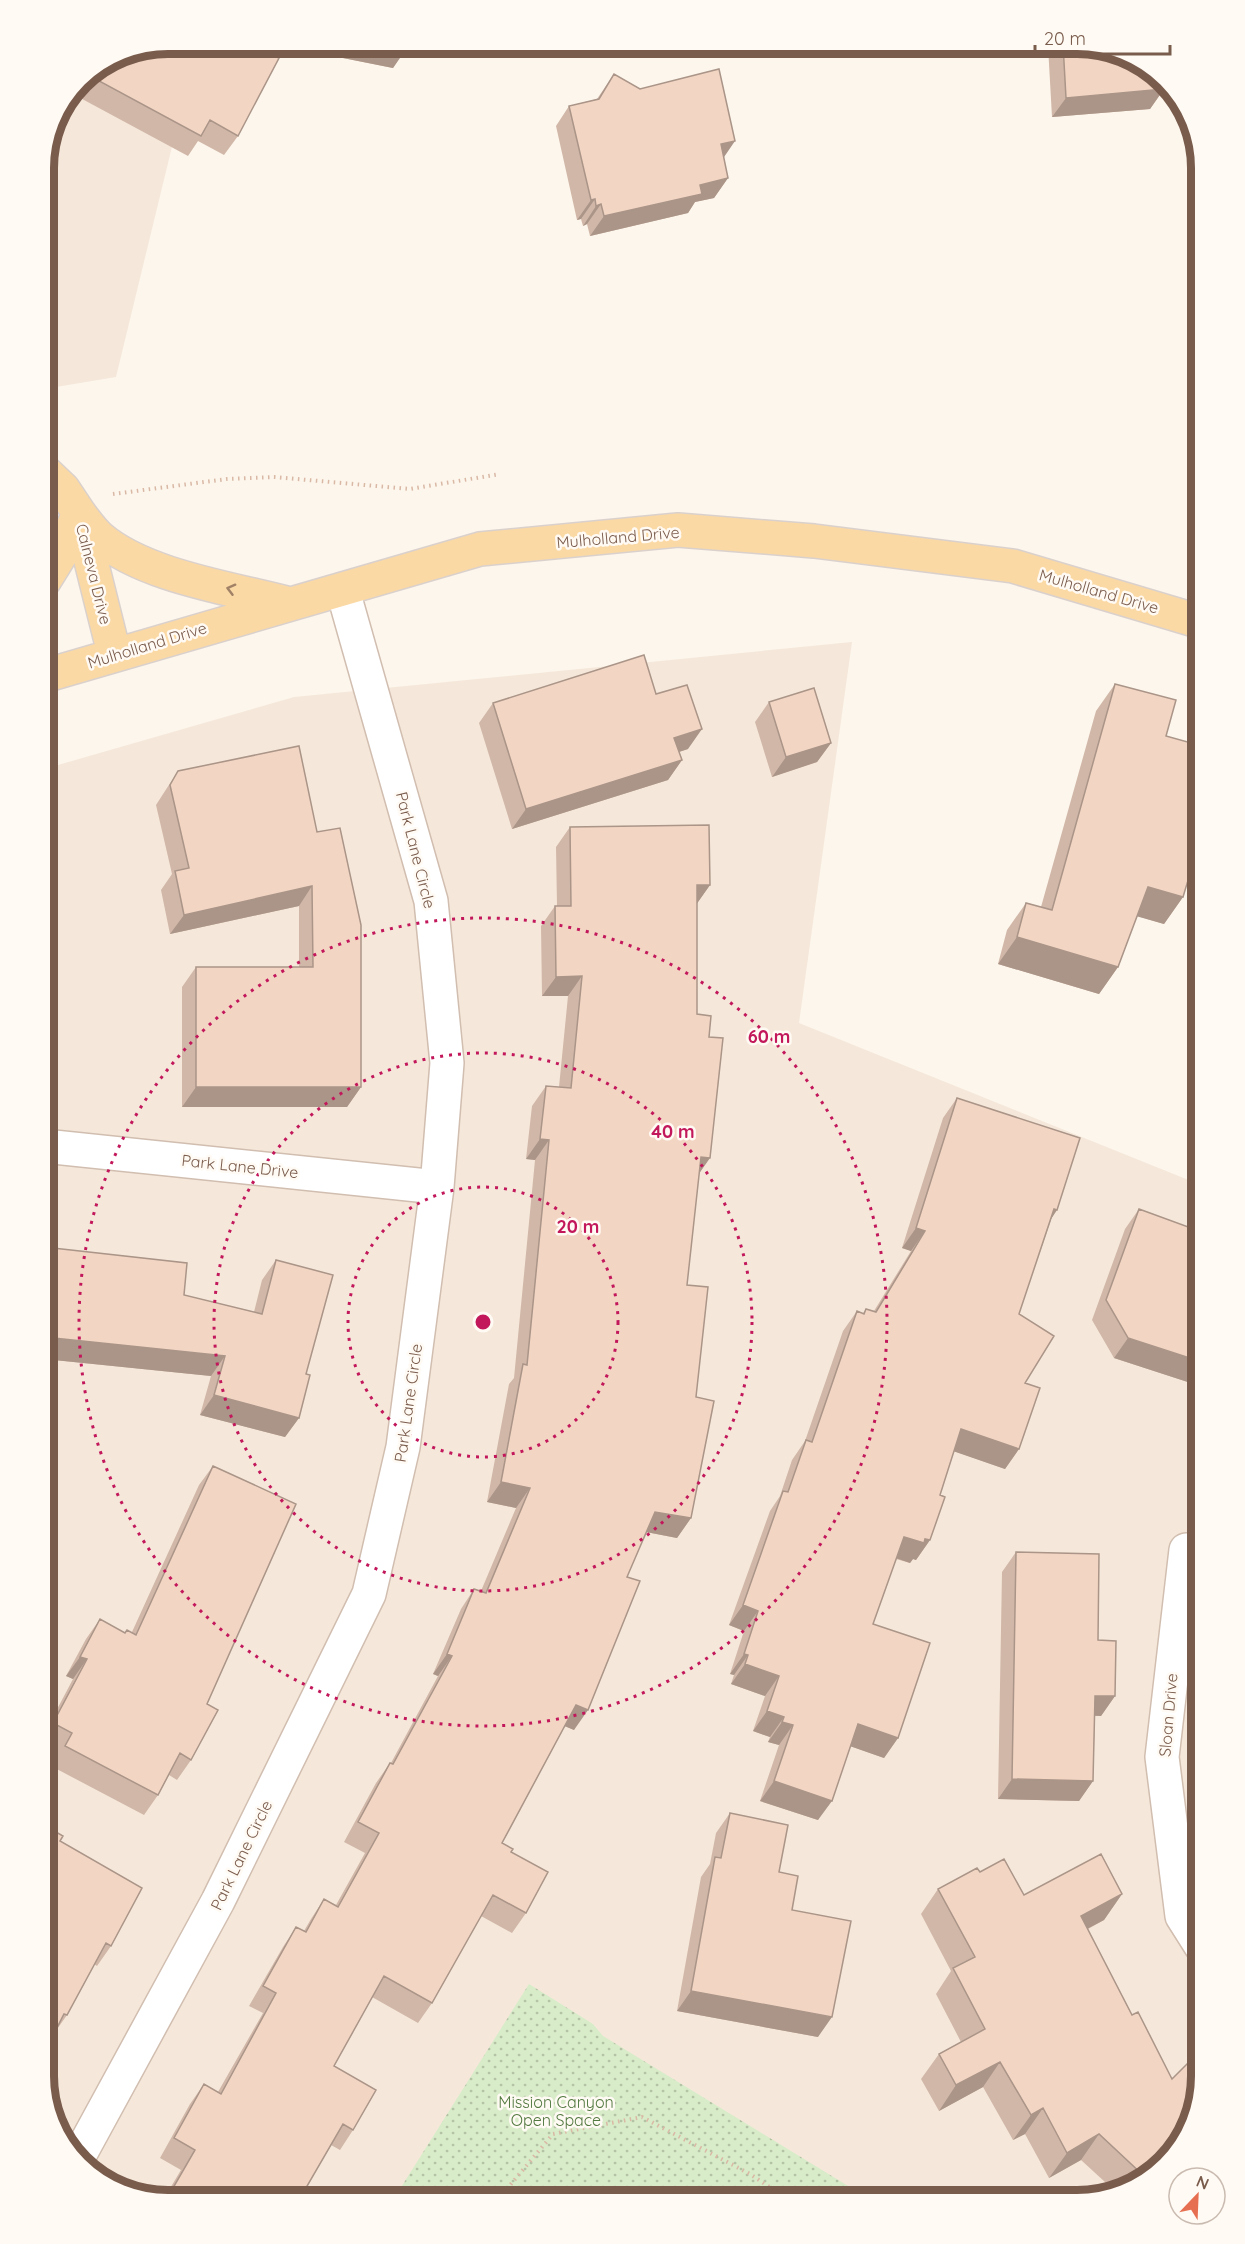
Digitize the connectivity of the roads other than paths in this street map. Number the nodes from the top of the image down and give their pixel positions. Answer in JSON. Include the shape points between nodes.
{"nodes":[{"id":1,"x":54,"y":480,"type":"edge"},
{"id":2,"x":75,"y":508,"type":"junction"},
{"id":3,"x":54,"y":565,"type":"edge"},
{"id":4,"x":343,"y":591,"type":"junction"},
{"id":5,"x":288,"y":604,"type":"junction"},
{"id":6,"x":1191,"y":619,"type":"edge"},
{"id":7,"x":114,"y":653,"type":"junction"},
{"id":8,"x":54,"y":673,"type":"edge"},
{"id":9,"x":54,"y":1147,"type":"edge"},
{"id":10,"x":437,"y":1187,"type":"junction"},
{"id":11,"x":1186,"y":1550,"type":"dead end"},
{"id":12,"x":1191,"y":1930,"type":"edge"},
{"id":13,"x":82,"y":2151,"type":"edge"}],
"edges":[{"from":1,"to":2,"type":"main road","name":"Calneva Drive"},
{"from":2,"to":3,"type":"main road","via":[[62,552]]},
{"from":5,"to":2,"type":"main road","one_way":true,"via":[[134,559],[100,538]]},
{"from":2,"to":7,"type":"main road","name":"Calneva Drive"},
{"from":4,"to":5,"type":"main road","name":"Mulholland Drive"},
{"from":4,"to":6,"type":"main road","name":"Mulholland Drive","via":[[480,549],[678,530],[814,541],[1013,566]]},
{"from":4,"to":10,"type":"street","name":"Park Lane Circle","via":[[431,902],[447,1063]]},
{"from":5,"to":7,"type":"main road","name":"Mulholland Drive"},
{"from":7,"to":8,"type":"main road","name":"Mulholland Drive"},
{"from":9,"to":10,"type":"street","name":"Park Lane Drive"},
{"from":10,"to":13,"type":"street","name":"Park Lane Circle","via":[[404,1447],[369,1594],[218,1901]]},
{"from":11,"to":12,"type":"street","name":"Sloan Drive","via":[[1162,1757],[1182,1916]]}]}
